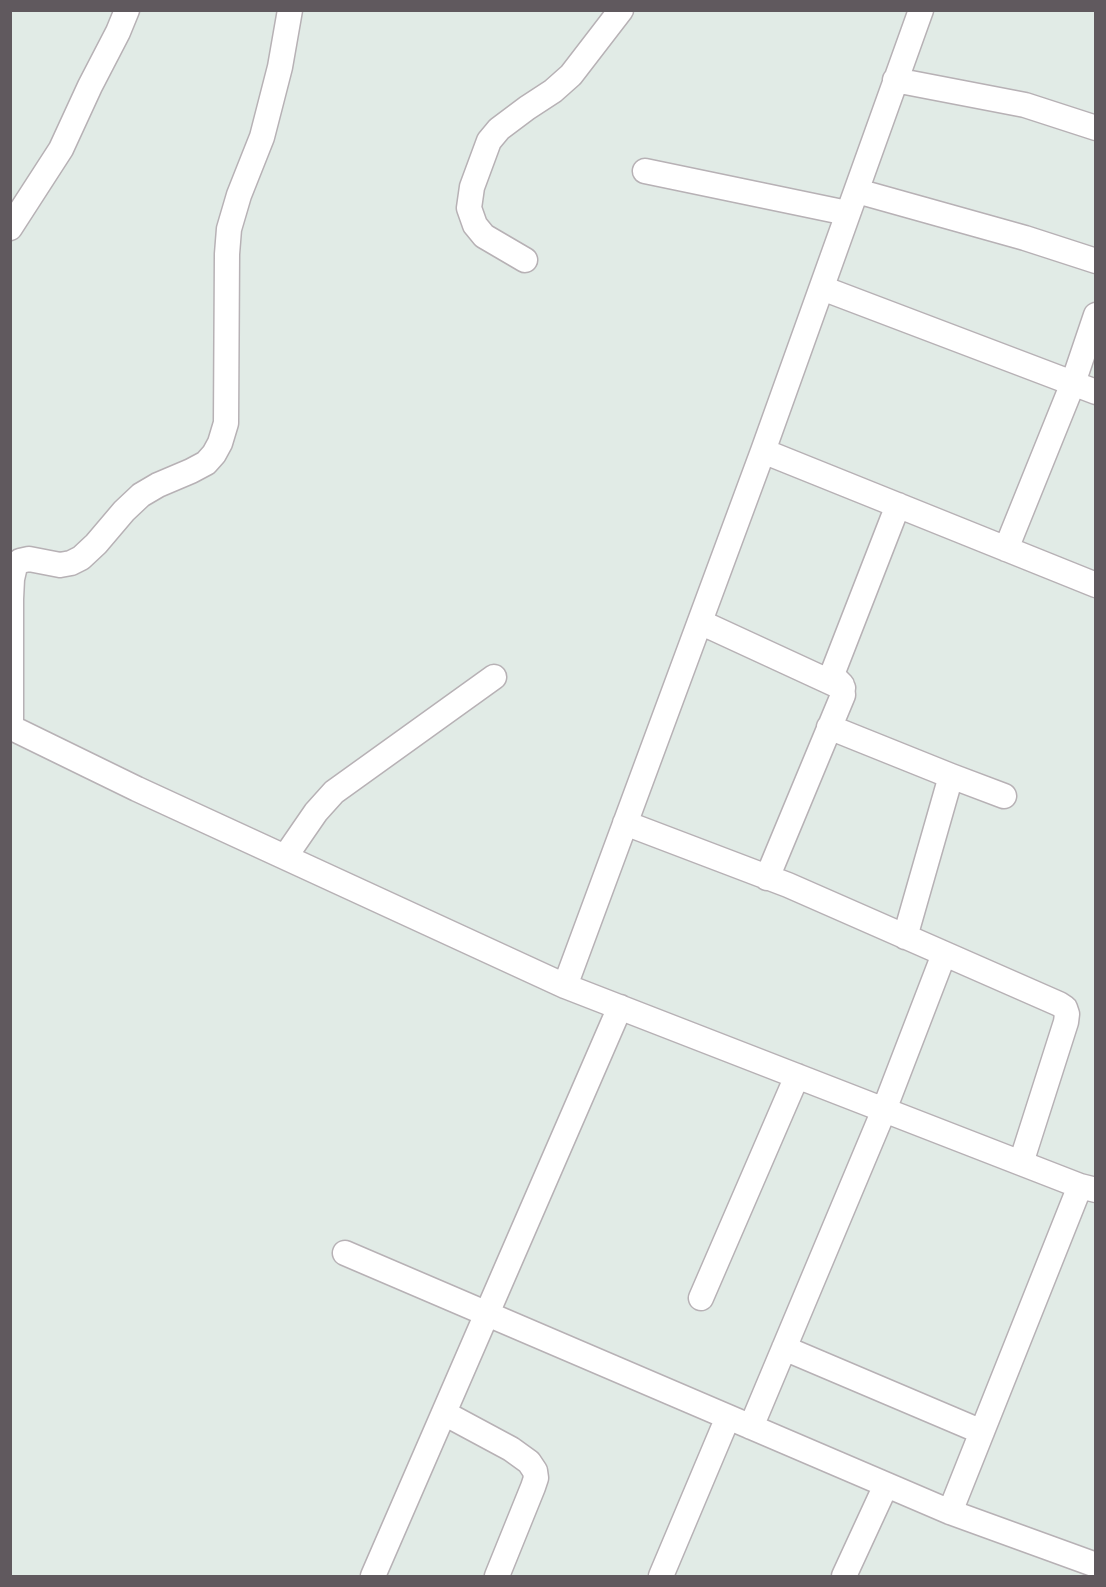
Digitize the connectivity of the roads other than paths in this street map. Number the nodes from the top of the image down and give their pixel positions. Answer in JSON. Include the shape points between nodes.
{"nodes":[{"id":1,"x":127,"y":10,"type":"edge"},
{"id":2,"x":290,"y":10,"type":"edge"},
{"id":3,"x":621,"y":10,"type":"edge"},
{"id":4,"x":921,"y":10,"type":"edge"},
{"id":5,"x":895,"y":80,"type":"junction"},
{"id":6,"x":1095,"y":128,"type":"edge"},
{"id":7,"x":645,"y":171,"type":"dead end"},
{"id":8,"x":857,"y":191,"type":"junction"},
{"id":9,"x":848,"y":213,"type":"junction"},
{"id":10,"x":10,"y":228,"type":"edge"},
{"id":11,"x":525,"y":260,"type":"dead end"},
{"id":12,"x":1095,"y":261,"type":"edge"},
{"id":13,"x":822,"y":288,"type":"junction"},
{"id":14,"x":1095,"y":317,"type":"edge"},
{"id":15,"x":1084,"y":388,"type":"edge"},
{"id":16,"x":763,"y":451,"type":"junction"},
{"id":17,"x":898,"y":505,"type":"junction"},
{"id":18,"x":1006,"y":549,"type":"junction"},
{"id":19,"x":1095,"y":585,"type":"edge"},
{"id":20,"x":700,"y":622,"type":"junction"},
{"id":21,"x":494,"y":677,"type":"dead end"},
{"id":22,"x":843,"y":688,"type":"junction"},
{"id":23,"x":11,"y":727,"type":"edge"},
{"id":24,"x":829,"y":727,"type":"junction"},
{"id":25,"x":951,"y":776,"type":"junction"},
{"id":26,"x":1004,"y":796,"type":"dead end"},
{"id":27,"x":625,"y":824,"type":"junction"},
{"id":28,"x":285,"y":857,"type":"junction"},
{"id":29,"x":767,"y":878,"type":"junction"},
{"id":30,"x":905,"y":937,"type":"junction"},
{"id":31,"x":944,"y":954,"type":"junction"},
{"id":32,"x":565,"y":986,"type":"junction"},
{"id":33,"x":620,"y":1007,"type":"junction"},
{"id":34,"x":797,"y":1076,"type":"junction"},
{"id":35,"x":884,"y":1110,"type":"junction"},
{"id":36,"x":1021,"y":1163,"type":"junction"},
{"id":37,"x":1088,"y":1188,"type":"edge"},
{"id":38,"x":345,"y":1253,"type":"dead end"},
{"id":39,"x":701,"y":1298,"type":"dead end"},
{"id":40,"x":487,"y":1314,"type":"junction"},
{"id":41,"x":784,"y":1348,"type":"junction"},
{"id":42,"x":444,"y":1413,"type":"junction"},
{"id":43,"x":728,"y":1417,"type":"junction"},
{"id":44,"x":751,"y":1427,"type":"junction"},
{"id":45,"x":982,"y":1432,"type":"junction"},
{"id":46,"x":886,"y":1485,"type":"junction"},
{"id":47,"x":950,"y":1512,"type":"junction"},
{"id":48,"x":1095,"y":1565,"type":"edge"},
{"id":49,"x":373,"y":1576,"type":"edge"},
{"id":50,"x":497,"y":1576,"type":"edge"},
{"id":51,"x":661,"y":1576,"type":"edge"},
{"id":52,"x":844,"y":1576,"type":"edge"}],
"edges":[{"from":1,"to":10,"type":"street","via":[[61,149]]},
{"from":2,"to":23,"type":"street","via":[[262,137],[229,229],[226,423],[220,443],[206,463],[141,495],[81,558],[60,565],[29,559],[15,566],[11,599]]},
{"from":3,"to":11,"type":"street","via":[[571,75],[499,129],[489,141],[472,187],[470,208],[475,225],[484,236]]},
{"from":4,"to":5,"type":"street"},
{"from":5,"to":6,"type":"street","via":[[1025,105]]},
{"from":5,"to":8,"type":"street"},
{"from":7,"to":9,"type":"street"},
{"from":8,"to":9,"type":"street"},
{"from":8,"to":12,"type":"street"},
{"from":9,"to":13,"type":"street"},
{"from":13,"to":15,"type":"street"},
{"from":13,"to":16,"type":"street"},
{"from":14,"to":15,"type":"street"},
{"from":15,"to":18,"type":"street"},
{"from":16,"to":17,"type":"street"},
{"from":16,"to":20,"type":"street"},
{"from":17,"to":18,"type":"street"},
{"from":17,"to":22,"type":"street","via":[[833,672]]},
{"from":18,"to":19,"type":"street"},
{"from":20,"to":22,"type":"street"},
{"from":20,"to":27,"type":"street"},
{"from":21,"to":28,"type":"street","via":[[334,792]]},
{"from":22,"to":24,"type":"street"},
{"from":23,"to":28,"type":"street"},
{"from":24,"to":25,"type":"street"},
{"from":24,"to":29,"type":"street"},
{"from":25,"to":26,"type":"street"},
{"from":25,"to":30,"type":"street"},
{"from":27,"to":29,"type":"street"},
{"from":27,"to":32,"type":"street"},
{"from":28,"to":32,"type":"street"},
{"from":29,"to":30,"type":"street"},
{"from":30,"to":31,"type":"street"},
{"from":31,"to":35,"type":"street"},
{"from":31,"to":36,"type":"street","via":[[1065,1008],[1066,1022]]},
{"from":32,"to":33,"type":"street"},
{"from":33,"to":34,"type":"street"},
{"from":33,"to":40,"type":"street"},
{"from":34,"to":35,"type":"street"},
{"from":34,"to":39,"type":"street"},
{"from":35,"to":36,"type":"street"},
{"from":35,"to":41,"type":"street"},
{"from":36,"to":37,"type":"street"},
{"from":37,"to":45,"type":"street"},
{"from":38,"to":40,"type":"street"},
{"from":40,"to":42,"type":"street"},
{"from":40,"to":43,"type":"street"},
{"from":41,"to":44,"type":"street"},
{"from":41,"to":45,"type":"street"},
{"from":42,"to":49,"type":"street"},
{"from":42,"to":50,"type":"street","via":[[512,1449],[535,1471],[533,1487]]},
{"from":43,"to":44,"type":"street"},
{"from":43,"to":51,"type":"street"},
{"from":44,"to":46,"type":"street"},
{"from":45,"to":47,"type":"street"},
{"from":46,"to":47,"type":"street"},
{"from":46,"to":52,"type":"street"},
{"from":47,"to":48,"type":"street"}]}
